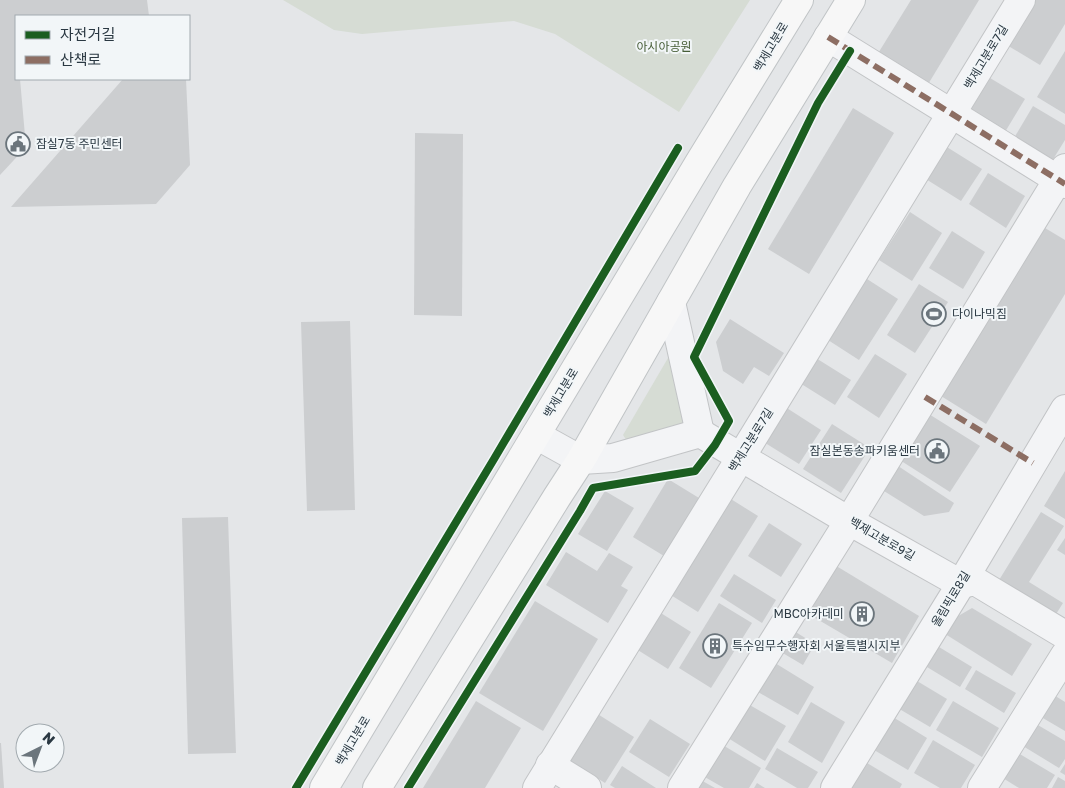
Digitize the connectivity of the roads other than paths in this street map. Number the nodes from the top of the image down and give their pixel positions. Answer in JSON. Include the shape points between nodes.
{"nodes":[{"id":1,"x":799,"y":0,"type":"edge"},
{"id":2,"x":851,"y":0,"type":"edge"},
{"id":3,"x":1021,"y":0,"type":"edge"},
{"id":4,"x":828,"y":37,"type":"junction"},
{"id":5,"x":951,"y":114,"type":"junction"},
{"id":6,"x":1063,"y":177,"type":"edge"},
{"id":7,"x":671,"y":302,"type":"junction"},
{"id":8,"x":1065,"y":409,"type":"edge"},
{"id":9,"x":700,"y":433,"type":"junction"},
{"id":10,"x":536,"y":435,"type":"junction"},
{"id":11,"x":741,"y":458,"type":"junction"},
{"id":12,"x":581,"y":460,"type":"junction"},
{"id":13,"x":849,"y":521,"type":"junction"},
{"id":14,"x":961,"y":584,"type":"junction"},
{"id":15,"x":1065,"y":634,"type":"edge"},
{"id":16,"x":1065,"y":655,"type":"edge"},
{"id":17,"x":543,"y":777,"type":"edge"},
{"id":18,"x":324,"y":788,"type":"edge"},
{"id":19,"x":377,"y":788,"type":"edge"},
{"id":20,"x":587,"y":788,"type":"edge"},
{"id":21,"x":682,"y":788,"type":"edge"},
{"id":22,"x":835,"y":788,"type":"edge"},
{"id":23,"x":982,"y":788,"type":"edge"}],
"edges":[{"from":1,"to":10,"type":"main road","name":"백제고분로"},
{"from":2,"to":4,"type":"main road"},
{"from":3,"to":5,"type":"street","name":"백제고분로7길"},
{"from":4,"to":5,"type":"street"},
{"from":4,"to":7,"type":"main road"},
{"from":5,"to":6,"type":"street"},
{"from":5,"to":11,"type":"street","name":"백제고분로7길"},
{"from":6,"to":13,"type":"street"},
{"from":7,"to":9,"type":"street"},
{"from":7,"to":12,"type":"main road"},
{"from":8,"to":14,"type":"street","name":"올림픽로8길"},
{"from":9,"to":11,"type":"street","name":"백제고분로9길"},
{"from":9,"to":12,"type":"street","via":[[613,458]]},
{"from":10,"to":12,"type":"street"},
{"from":10,"to":18,"type":"main road","name":"백제고분로"},
{"from":11,"to":13,"type":"street","name":"백제고분로9길"},
{"from":11,"to":17,"type":"street","name":"백제고분로7길"},
{"from":12,"to":19,"type":"main road"},
{"from":13,"to":14,"type":"street","name":"백제고분로9길"},
{"from":13,"to":21,"type":"street"},
{"from":14,"to":15,"type":"street","name":"백제고분로9길","via":[[975,581]]},
{"from":14,"to":22,"type":"street","name":"올림픽로8길"},
{"from":16,"to":23,"type":"street"},
{"from":17,"to":20,"type":"street"}]}
